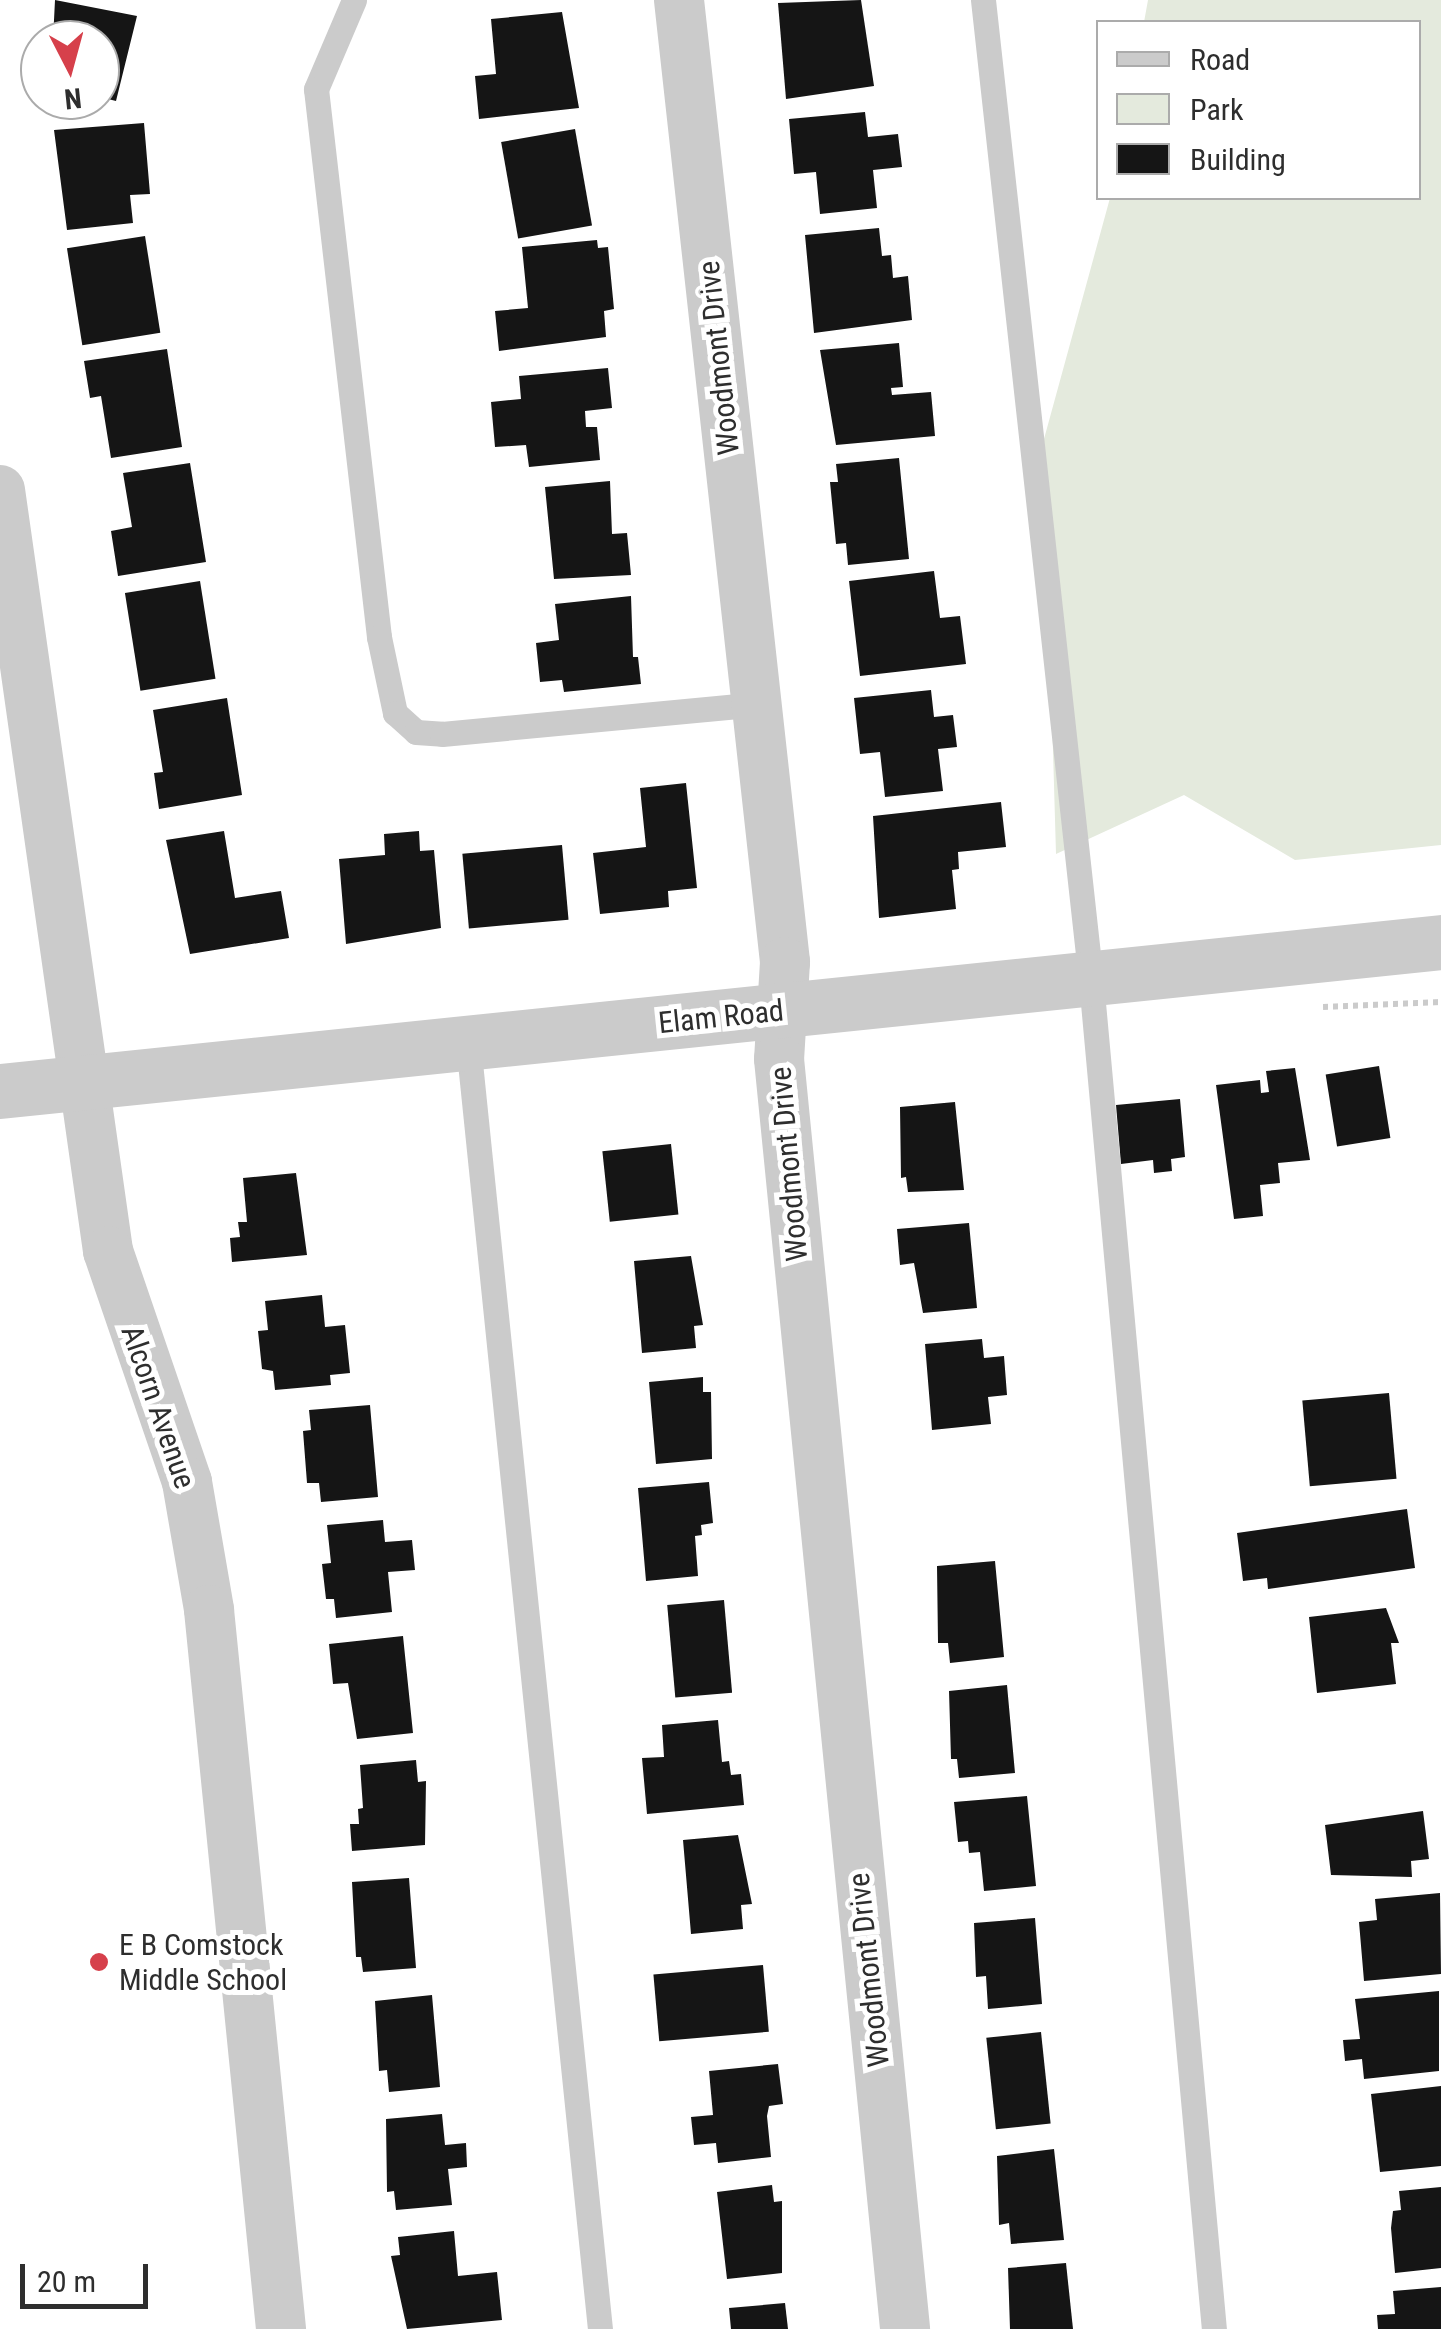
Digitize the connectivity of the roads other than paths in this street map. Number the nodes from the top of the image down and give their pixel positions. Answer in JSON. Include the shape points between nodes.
{"nodes":[{"id":1,"x":354,"y":0,"type":"edge"},
{"id":2,"x":679,"y":0,"type":"edge"},
{"id":3,"x":984,"y":0,"type":"edge"},
{"id":4,"x":0,"y":490,"type":"edge"},
{"id":5,"x":757,"y":704,"type":"junction"},
{"id":6,"x":1441,"y":942,"type":"edge"},
{"id":7,"x":1092,"y":980,"type":"junction"},
{"id":8,"x":781,"y":1010,"type":"junction"},
{"id":9,"x":468,"y":1042,"type":"junction"},
{"id":10,"x":86,"y":1082,"type":"junction"},
{"id":11,"x":0,"y":1091,"type":"edge"},
{"id":12,"x":281,"y":2329,"type":"edge"},
{"id":13,"x":600,"y":2329,"type":"edge"},
{"id":14,"x":904,"y":2329,"type":"edge"},
{"id":15,"x":1214,"y":2329,"type":"edge"}],
"edges":[{"from":1,"to":5,"type":"lane","via":[[316,89],[377,618],[394,713],[416,732],[442,734]]},
{"from":2,"to":5,"type":"street","name":"Woodmont Drive"},
{"from":3,"to":7,"type":"lane"},
{"from":4,"to":10,"type":"street","name":"Alcorn Avenue"},
{"from":5,"to":8,"type":"street","name":"Woodmont Drive","via":[[784,962]]},
{"from":6,"to":7,"type":"street","name":"Elam Road"},
{"from":7,"to":8,"type":"street","name":"Elam Road"},
{"from":7,"to":15,"type":"lane"},
{"from":8,"to":9,"type":"street","name":"Elam Road"},
{"from":8,"to":14,"type":"street","name":"Woodmont Drive","via":[[778,1059]]},
{"from":9,"to":10,"type":"street","name":"Elam Road"},
{"from":9,"to":13,"type":"lane"},
{"from":10,"to":11,"type":"street","name":"Elam Road"},
{"from":10,"to":12,"type":"street","name":"Alcorn Avenue","via":[[108,1251],[187,1482],[209,1610]]}]}
